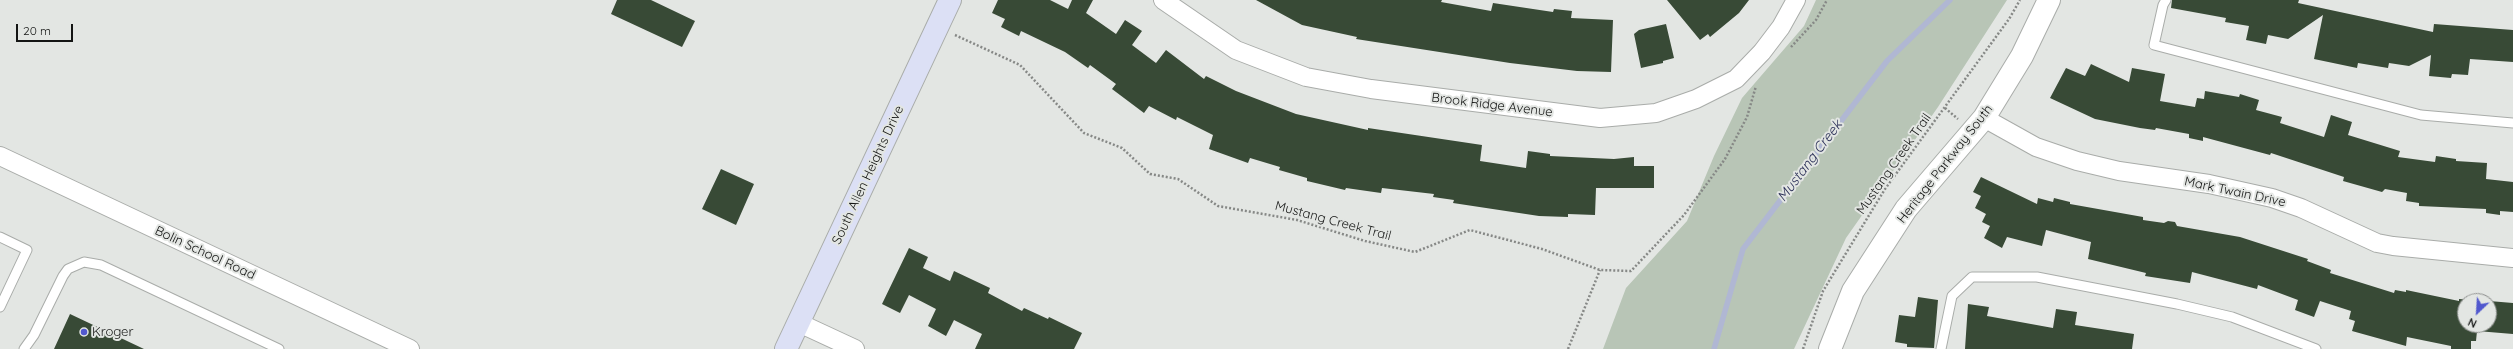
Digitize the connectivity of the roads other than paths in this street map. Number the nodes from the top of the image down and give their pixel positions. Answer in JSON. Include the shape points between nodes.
{"nodes":[{"id":1,"x":950,"y":0,"type":"edge"},
{"id":2,"x":1163,"y":0,"type":"edge"},
{"id":3,"x":1796,"y":0,"type":"edge"},
{"id":4,"x":2049,"y":0,"type":"edge"},
{"id":5,"x":2166,"y":0,"type":"edge"},
{"id":6,"x":1984,"y":118,"type":"junction"},
{"id":7,"x":2513,"y":123,"type":"edge"},
{"id":8,"x":0,"y":156,"type":"edge"},
{"id":9,"x":0,"y":237,"type":"edge"},
{"id":10,"x":2513,"y":258,"type":"edge"},
{"id":11,"x":0,"y":307,"type":"edge"},
{"id":12,"x":799,"y":323,"type":"junction"},
{"id":13,"x":34,"y":335,"type":"junction"},
{"id":14,"x":24,"y":349,"type":"edge"},
{"id":15,"x":32,"y":349,"type":"edge"},
{"id":16,"x":279,"y":349,"type":"edge"},
{"id":17,"x":410,"y":349,"type":"edge"},
{"id":18,"x":786,"y":349,"type":"edge"},
{"id":19,"x":855,"y":349,"type":"edge"},
{"id":20,"x":1830,"y":349,"type":"edge"},
{"id":21,"x":1941,"y":349,"type":"edge"},
{"id":22,"x":2316,"y":349,"type":"edge"}],
"edges":[{"from":1,"to":12,"type":"main road","name":"South Allen Heights Drive"},
{"from":2,"to":3,"type":"street","name":"Brook Ridge Avenue","via":[[1236,50],[1306,77],[1371,89],[1600,118],[1656,113],[1696,99],[1736,79],[1781,27]]},
{"from":4,"to":6,"type":"street","name":"Heritage Parkway South","via":[[2022,56]]},
{"from":5,"to":7,"type":"lane","via":[[2154,45],[2421,115]]},
{"from":6,"to":10,"type":"street","name":"Mark Twain Drive","via":[[2036,147],[2077,161],[2119,172],[2209,184],[2272,198],[2301,208],[2377,243]]},
{"from":6,"to":20,"type":"street","name":"Heritage Parkway South","via":[[1906,209],[1853,291]]},
{"from":8,"to":17,"type":"street","name":"Bolin School Road"},
{"from":9,"to":11,"type":"lane","via":[[27,250]]},
{"from":12,"to":18,"type":"main road","name":"South Allen Heights Drive"},
{"from":12,"to":19,"type":"street"},
{"from":13,"to":14,"type":"lane"},
{"from":13,"to":15,"type":"lane"},
{"from":13,"to":16,"type":"lane","via":[[63,276],[68,269],[84,262],[101,265]]},
{"from":21,"to":22,"type":"lane","via":[[1952,296],[1972,277],[2037,277],[2232,317]]}]}
